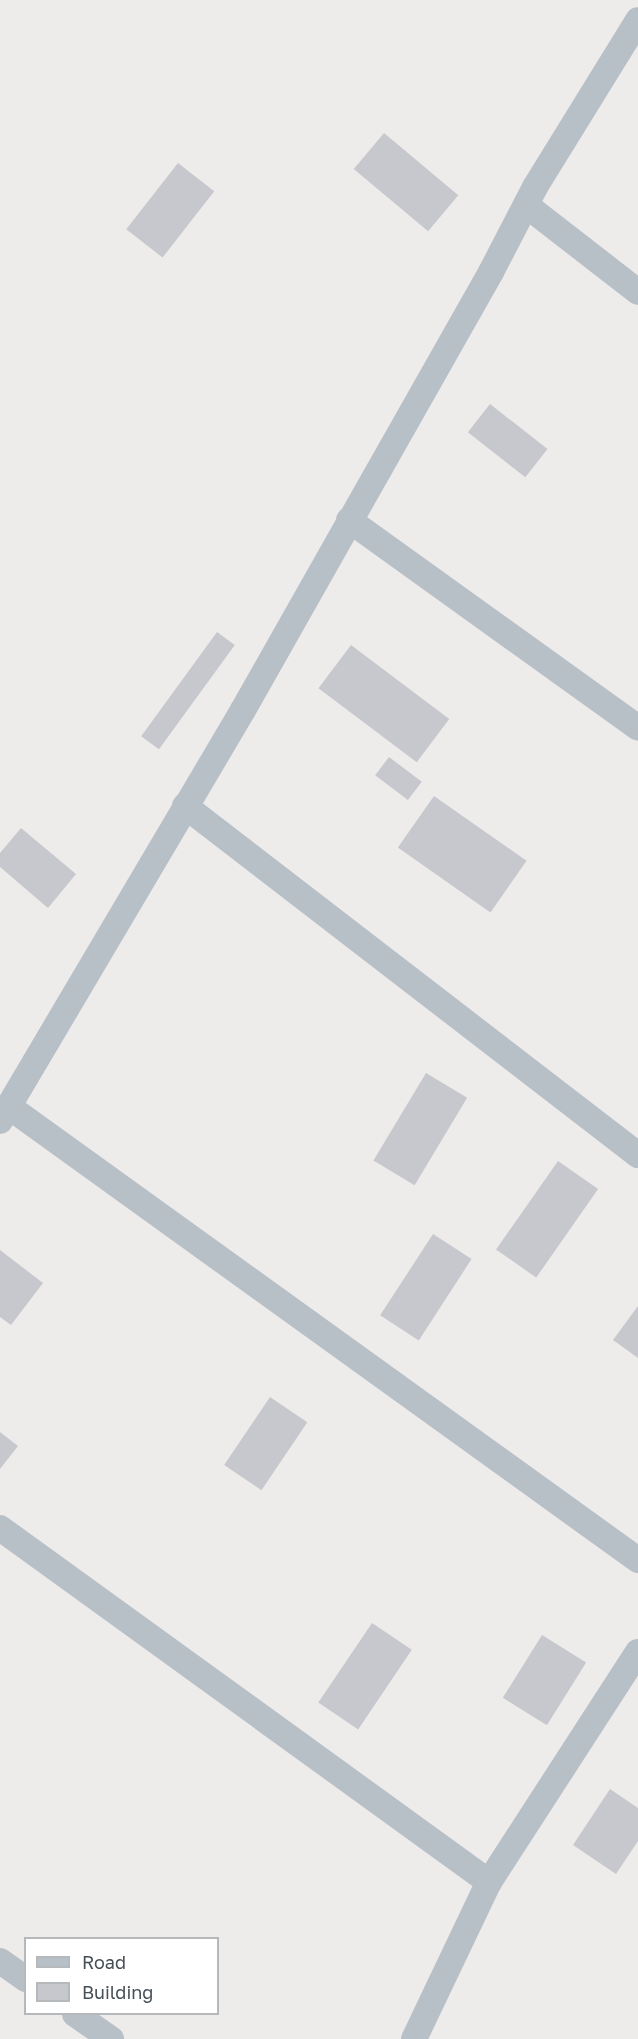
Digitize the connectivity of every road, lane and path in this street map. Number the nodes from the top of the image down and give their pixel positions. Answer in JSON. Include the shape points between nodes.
{"nodes":[{"id":1,"x":638,"y":20,"type":"edge"},
{"id":2,"x":526,"y":205,"type":"junction"},
{"id":3,"x":638,"y":292,"type":"edge"},
{"id":4,"x":348,"y":520,"type":"junction"},
{"id":5,"x":638,"y":728,"type":"edge"},
{"id":6,"x":185,"y":806,"type":"junction"},
{"id":7,"x":4,"y":1113,"type":"edge"},
{"id":8,"x":638,"y":1155,"type":"edge"},
{"id":9,"x":0,"y":1528,"type":"edge"},
{"id":10,"x":638,"y":1560,"type":"edge"},
{"id":11,"x":638,"y":1652,"type":"edge"},
{"id":12,"x":489,"y":1881,"type":"junction"},
{"id":13,"x":0,"y":1961,"type":"edge"},
{"id":14,"x":24,"y":1978,"type":"edge"},
{"id":15,"x":78,"y":2015,"type":"edge"},
{"id":16,"x":111,"y":2039,"type":"edge"},
{"id":17,"x":414,"y":2039,"type":"edge"}],
"edges":[{"from":1,"to":2,"type":"street"},
{"from":2,"to":3,"type":"street"},
{"from":2,"to":4,"type":"street"},
{"from":4,"to":5,"type":"street"},
{"from":4,"to":6,"type":"street"},
{"from":6,"to":7,"type":"street"},
{"from":6,"to":8,"type":"street"},
{"from":7,"to":10,"type":"street"},
{"from":9,"to":12,"type":"street"},
{"from":11,"to":12,"type":"street"},
{"from":12,"to":17,"type":"street"},
{"from":13,"to":14,"type":"street"},
{"from":15,"to":16,"type":"street"}]}
